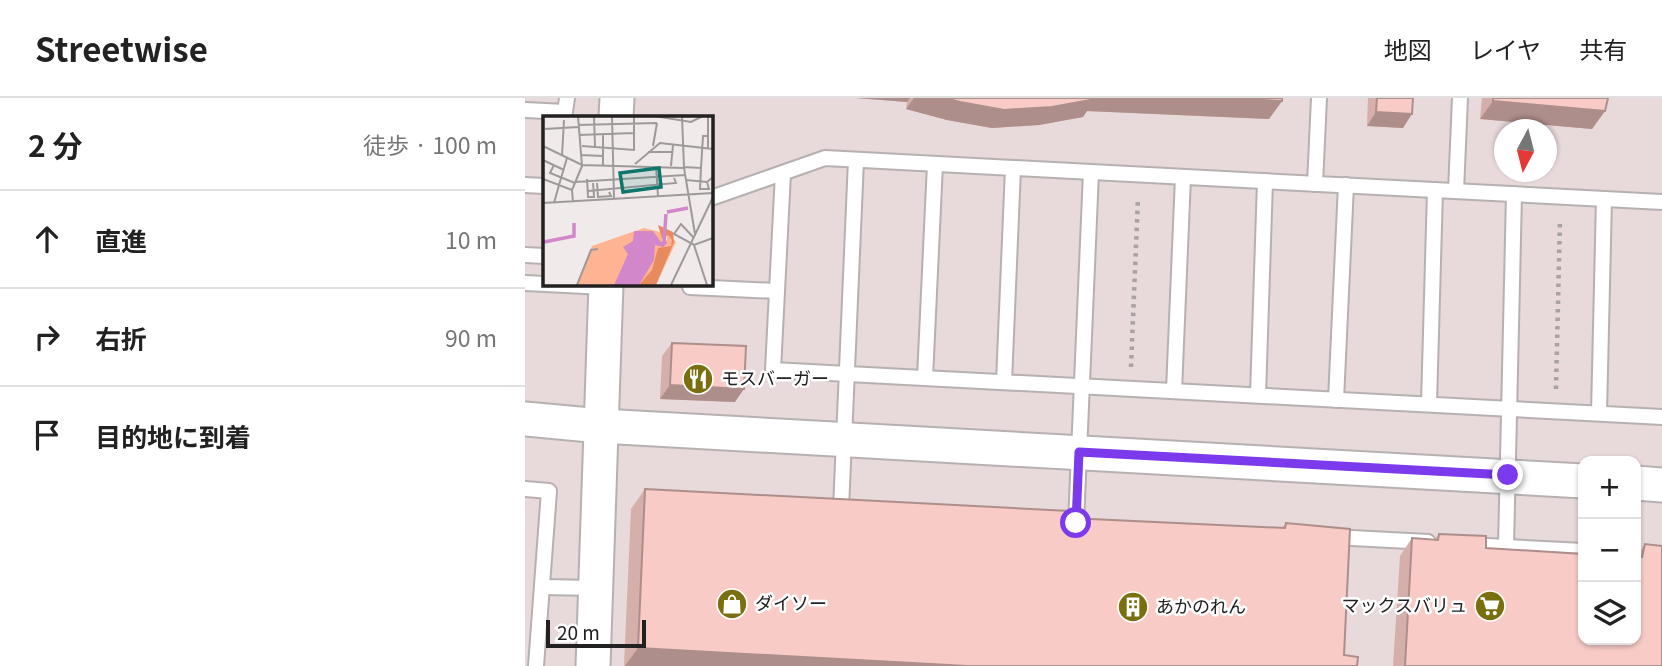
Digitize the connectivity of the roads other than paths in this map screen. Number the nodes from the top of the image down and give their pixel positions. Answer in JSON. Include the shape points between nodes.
{"nodes":[{"id":1,"x":567,"y":98,"type":"edge"},
{"id":2,"x":617,"y":98,"type":"edge"},
{"id":3,"x":1319,"y":98,"type":"edge"},
{"id":4,"x":1460,"y":98,"type":"edge"},
{"id":5,"x":525,"y":110,"type":"edge"},
{"id":6,"x":616,"y":116,"type":"edge"},
{"id":7,"x":856,"y":160,"type":"junction"},
{"id":8,"x":935,"y":164,"type":"junction"},
{"id":9,"x":1013,"y":168,"type":"junction"},
{"id":10,"x":1091,"y":172,"type":"junction"},
{"id":11,"x":783,"y":173,"type":"junction"},
{"id":12,"x":1183,"y":177,"type":"junction"},
{"id":13,"x":1265,"y":181,"type":"junction"},
{"id":14,"x":1315,"y":184,"type":"junction"},
{"id":15,"x":525,"y":185,"type":"edge"},
{"id":16,"x":1346,"y":185,"type":"junction"},
{"id":17,"x":543,"y":186,"type":"edge"},
{"id":18,"x":1435,"y":190,"type":"junction"},
{"id":19,"x":1456,"y":191,"type":"junction"},
{"id":20,"x":1514,"y":194,"type":"junction"},
{"id":21,"x":712,"y":198,"type":"edge"},
{"id":22,"x":1604,"y":199,"type":"junction"},
{"id":23,"x":1662,"y":202,"type":"edge"},
{"id":24,"x":525,"y":255,"type":"edge"},
{"id":25,"x":543,"y":256,"type":"edge"},
{"id":26,"x":525,"y":284,"type":"edge"},
{"id":27,"x":543,"y":284,"type":"edge"},
{"id":28,"x":605,"y":285,"type":"edge"},
{"id":29,"x":690,"y":287,"type":"dead end"},
{"id":30,"x":776,"y":291,"type":"junction"},
{"id":31,"x":847,"y":374,"type":"junction"},
{"id":32,"x":925,"y":378,"type":"junction"},
{"id":33,"x":1004,"y":382,"type":"junction"},
{"id":34,"x":1082,"y":386,"type":"junction"},
{"id":35,"x":1174,"y":391,"type":"junction"},
{"id":36,"x":1258,"y":395,"type":"junction"},
{"id":37,"x":1336,"y":400,"type":"junction"},
{"id":38,"x":1429,"y":404,"type":"junction"},
{"id":39,"x":1509,"y":408,"type":"junction"},
{"id":40,"x":1599,"y":413,"type":"junction"},
{"id":41,"x":1662,"y":416,"type":"edge"},
{"id":42,"x":525,"y":419,"type":"edge"},
{"id":43,"x":601,"y":426,"type":"junction"},
{"id":44,"x":844,"y":440,"type":"junction"},
{"id":45,"x":1079,"y":452,"type":"junction"},
{"id":46,"x":1508,"y":475,"type":"junction"},
{"id":47,"x":1578,"y":481,"type":"edge"},
{"id":48,"x":1641,"y":483,"type":"edge"},
{"id":49,"x":1662,"y":485,"type":"edge"},
{"id":50,"x":525,"y":489,"type":"edge"},
{"id":51,"x":841,"y":509,"type":"edge"},
{"id":52,"x":1076,"y":522,"type":"edge"},
{"id":53,"x":1311,"y":536,"type":"edge"},
{"id":54,"x":1506,"y":547,"type":"junction"},
{"id":55,"x":1578,"y":551,"type":"edge"},
{"id":56,"x":542,"y":587,"type":"junction"},
{"id":57,"x":596,"y":589,"type":"junction"},
{"id":58,"x":536,"y":666,"type":"edge"},
{"id":59,"x":593,"y":666,"type":"edge"}],
"edges":[{"from":1,"to":5,"type":"lane","via":[[565,112]]},
{"from":2,"to":6,"type":"street"},
{"from":3,"to":14,"type":"lane"},
{"from":4,"to":19,"type":"lane"},
{"from":7,"to":8,"type":"lane"},
{"from":7,"to":11,"type":"lane","via":[[825,158]]},
{"from":7,"to":31,"type":"lane"},
{"from":8,"to":9,"type":"lane"},
{"from":8,"to":32,"type":"lane"},
{"from":9,"to":10,"type":"lane"},
{"from":9,"to":33,"type":"lane"},
{"from":10,"to":12,"type":"lane"},
{"from":10,"to":34,"type":"lane"},
{"from":11,"to":21,"type":"lane"},
{"from":11,"to":30,"type":"lane"},
{"from":12,"to":13,"type":"lane"},
{"from":12,"to":35,"type":"lane"},
{"from":13,"to":14,"type":"lane"},
{"from":13,"to":36,"type":"lane"},
{"from":14,"to":16,"type":"lane"},
{"from":15,"to":17,"type":"lane"},
{"from":16,"to":18,"type":"lane"},
{"from":16,"to":37,"type":"lane"},
{"from":18,"to":19,"type":"lane"},
{"from":18,"to":38,"type":"lane"},
{"from":19,"to":20,"type":"lane"},
{"from":20,"to":22,"type":"lane"},
{"from":20,"to":39,"type":"lane"},
{"from":22,"to":23,"type":"lane"},
{"from":22,"to":40,"type":"lane"},
{"from":24,"to":25,"type":"lane"},
{"from":26,"to":27,"type":"lane"},
{"from":28,"to":43,"type":"street"},
{"from":29,"to":30,"type":"lane"},
{"from":30,"to":31,"type":"lane","via":[[773,370]]},
{"from":31,"to":32,"type":"lane"},
{"from":31,"to":44,"type":"lane"},
{"from":32,"to":33,"type":"lane"},
{"from":33,"to":34,"type":"lane"},
{"from":34,"to":35,"type":"lane"},
{"from":34,"to":45,"type":"lane"},
{"from":35,"to":36,"type":"lane"},
{"from":36,"to":37,"type":"lane"},
{"from":37,"to":38,"type":"lane"},
{"from":38,"to":39,"type":"lane"},
{"from":39,"to":40,"type":"lane"},
{"from":39,"to":46,"type":"lane"},
{"from":40,"to":41,"type":"lane"},
{"from":42,"to":43,"type":"street"},
{"from":43,"to":44,"type":"street"},
{"from":43,"to":57,"type":"street"},
{"from":44,"to":45,"type":"street"},
{"from":44,"to":51,"type":"lane"},
{"from":45,"to":46,"type":"street"},
{"from":45,"to":52,"type":"lane"},
{"from":46,"to":47,"type":"street"},
{"from":46,"to":54,"type":"lane"},
{"from":48,"to":49,"type":"street"},
{"from":50,"to":56,"type":"lane","via":[[549,491]]},
{"from":53,"to":54,"type":"lane"},
{"from":54,"to":55,"type":"lane"},
{"from":56,"to":57,"type":"lane"},
{"from":56,"to":58,"type":"lane"},
{"from":57,"to":59,"type":"street"}]}
